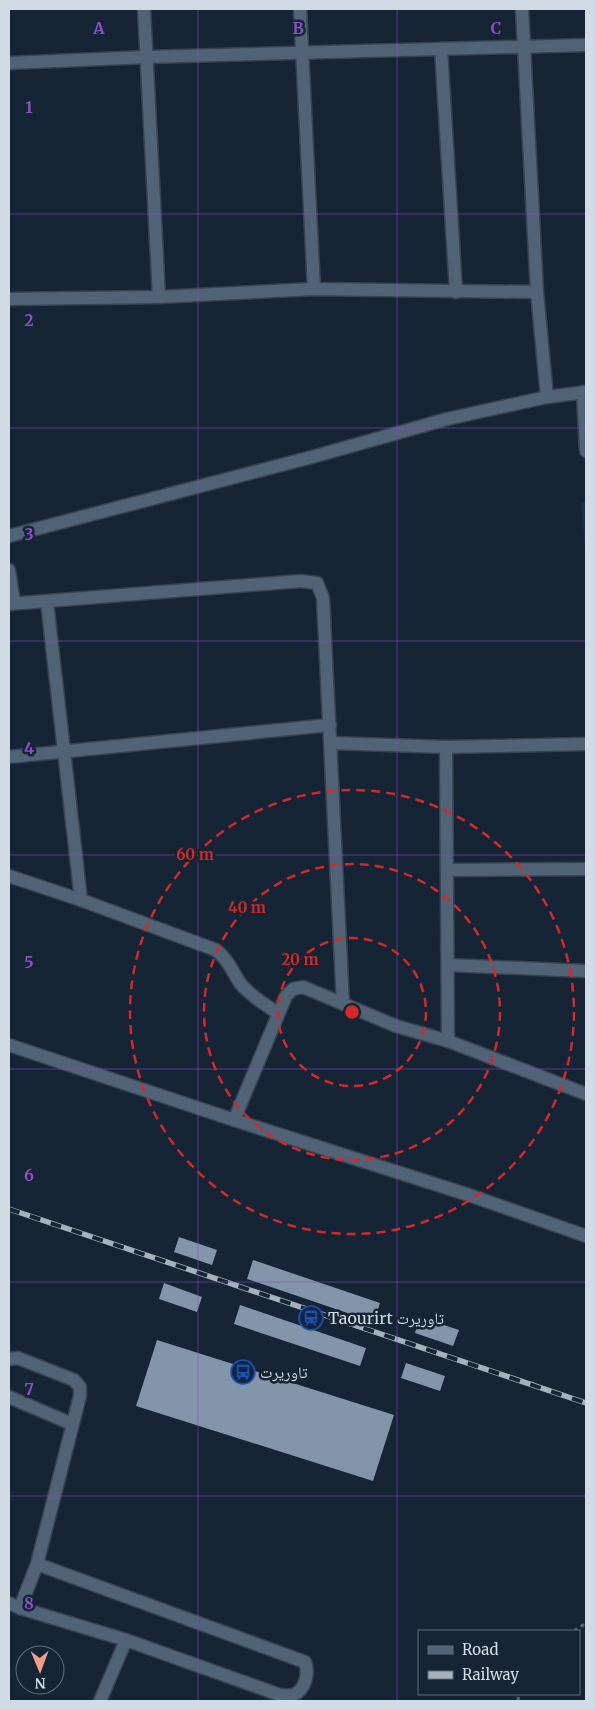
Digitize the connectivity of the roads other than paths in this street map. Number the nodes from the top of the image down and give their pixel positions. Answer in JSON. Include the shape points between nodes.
{"nodes":[{"id":1,"x":144,"y":9,"type":"edge"},
{"id":2,"x":300,"y":9,"type":"edge"},
{"id":3,"x":522,"y":9,"type":"edge"},
{"id":4,"x":586,"y":45,"type":"edge"},
{"id":5,"x":523,"y":48,"type":"junction"},
{"id":6,"x":441,"y":49,"type":"junction"},
{"id":7,"x":301,"y":53,"type":"junction"},
{"id":8,"x":146,"y":57,"type":"junction"},
{"id":9,"x":9,"y":63,"type":"edge"},
{"id":10,"x":314,"y":289,"type":"junction"},
{"id":11,"x":456,"y":292,"type":"junction"},
{"id":12,"x":537,"y":292,"type":"junction"},
{"id":13,"x":159,"y":297,"type":"junction"},
{"id":14,"x":9,"y":299,"type":"edge"},
{"id":15,"x":585,"y":392,"type":"edge"},
{"id":16,"x":547,"y":397,"type":"junction"},
{"id":17,"x":586,"y":451,"type":"edge"},
{"id":18,"x":9,"y":536,"type":"edge"},
{"id":19,"x":9,"y":570,"type":"edge"},
{"id":20,"x":47,"y":602,"type":"junction"},
{"id":21,"x":11,"y":604,"type":"edge"},
{"id":22,"x":330,"y":725,"type":"junction"},
{"id":23,"x":331,"y":743,"type":"junction"},
{"id":24,"x":586,"y":744,"type":"edge"},
{"id":25,"x":446,"y":747,"type":"junction"},
{"id":26,"x":65,"y":751,"type":"junction"},
{"id":27,"x":9,"y":757,"type":"edge"},
{"id":28,"x":586,"y":869,"type":"edge"},
{"id":29,"x":447,"y":870,"type":"junction"},
{"id":30,"x":9,"y":876,"type":"edge"},
{"id":31,"x":81,"y":900,"type":"junction"},
{"id":32,"x":448,"y":965,"type":"junction"},
{"id":33,"x":586,"y":971,"type":"edge"},
{"id":34,"x":344,"y":1004,"type":"junction"},
{"id":35,"x":277,"y":1013,"type":"junction"},
{"id":36,"x":448,"y":1041,"type":"junction"},
{"id":37,"x":9,"y":1045,"type":"edge"},
{"id":38,"x":586,"y":1094,"type":"edge"},
{"id":39,"x":234,"y":1120,"type":"junction"},
{"id":40,"x":586,"y":1222,"type":"edge"},
{"id":41,"x":584,"y":1236,"type":"edge"},
{"id":42,"x":9,"y":1359,"type":"edge"},
{"id":43,"x":9,"y":1397,"type":"edge"},
{"id":44,"x":72,"y":1424,"type":"junction"},
{"id":45,"x":37,"y":1564,"type":"junction"},
{"id":46,"x":14,"y":1606,"type":"edge"},
{"id":47,"x":126,"y":1640,"type":"junction"},
{"id":48,"x":100,"y":1701,"type":"edge"}],
"edges":[{"from":1,"to":8,"type":"street"},
{"from":2,"to":7,"type":"street"},
{"from":3,"to":5,"type":"street"},
{"from":4,"to":5,"type":"street"},
{"from":5,"to":6,"type":"street"},
{"from":5,"to":12,"type":"street"},
{"from":6,"to":7,"type":"street"},
{"from":6,"to":11,"type":"street"},
{"from":7,"to":8,"type":"street"},
{"from":7,"to":10,"type":"street"},
{"from":8,"to":9,"type":"street"},
{"from":8,"to":13,"type":"street"},
{"from":10,"to":11,"type":"street"},
{"from":10,"to":13,"type":"street"},
{"from":11,"to":12,"type":"street"},
{"from":12,"to":16,"type":"street"},
{"from":13,"to":14,"type":"street"},
{"from":15,"to":16,"type":"street"},
{"from":15,"to":17,"type":"street"},
{"from":16,"to":18,"type":"street","via":[[447,419]]},
{"from":19,"to":21,"type":"street"},
{"from":20,"to":21,"type":"street"},
{"from":20,"to":22,"type":"street","via":[[301,581],[318,583],[324,598]]},
{"from":20,"to":26,"type":"street"},
{"from":22,"to":23,"type":"street"},
{"from":22,"to":26,"type":"street"},
{"from":23,"to":25,"type":"street"},
{"from":23,"to":34,"type":"street"},
{"from":24,"to":25,"type":"street"},
{"from":25,"to":29,"type":"street"},
{"from":26,"to":27,"type":"street"},
{"from":26,"to":31,"type":"street"},
{"from":28,"to":29,"type":"street"},
{"from":29,"to":32,"type":"street"},
{"from":30,"to":31,"type":"street"},
{"from":31,"to":35,"type":"street","via":[[216,950],[231,966],[240,983]]},
{"from":32,"to":33,"type":"street"},
{"from":32,"to":36,"type":"street"},
{"from":34,"to":35,"type":"street","via":[[303,987],[293,989]]},
{"from":34,"to":36,"type":"street","via":[[396,1026]]},
{"from":35,"to":39,"type":"street"},
{"from":36,"to":38,"type":"street"},
{"from":37,"to":39,"type":"street"},
{"from":39,"to":41,"type":"street","via":[[469,1195]]},
{"from":40,"to":41,"type":"street"},
{"from":42,"to":44,"type":"street","via":[[18,1358],[74,1380],[80,1387],[80,1396]]},
{"from":43,"to":44,"type":"street"},
{"from":44,"to":45,"type":"street"},
{"from":45,"to":46,"type":"street"},
{"from":45,"to":47,"type":"street","via":[[305,1662],[308,1669],[303,1686],[292,1695],[280,1695]]},
{"from":46,"to":47,"type":"street"},
{"from":47,"to":48,"type":"street"}]}
